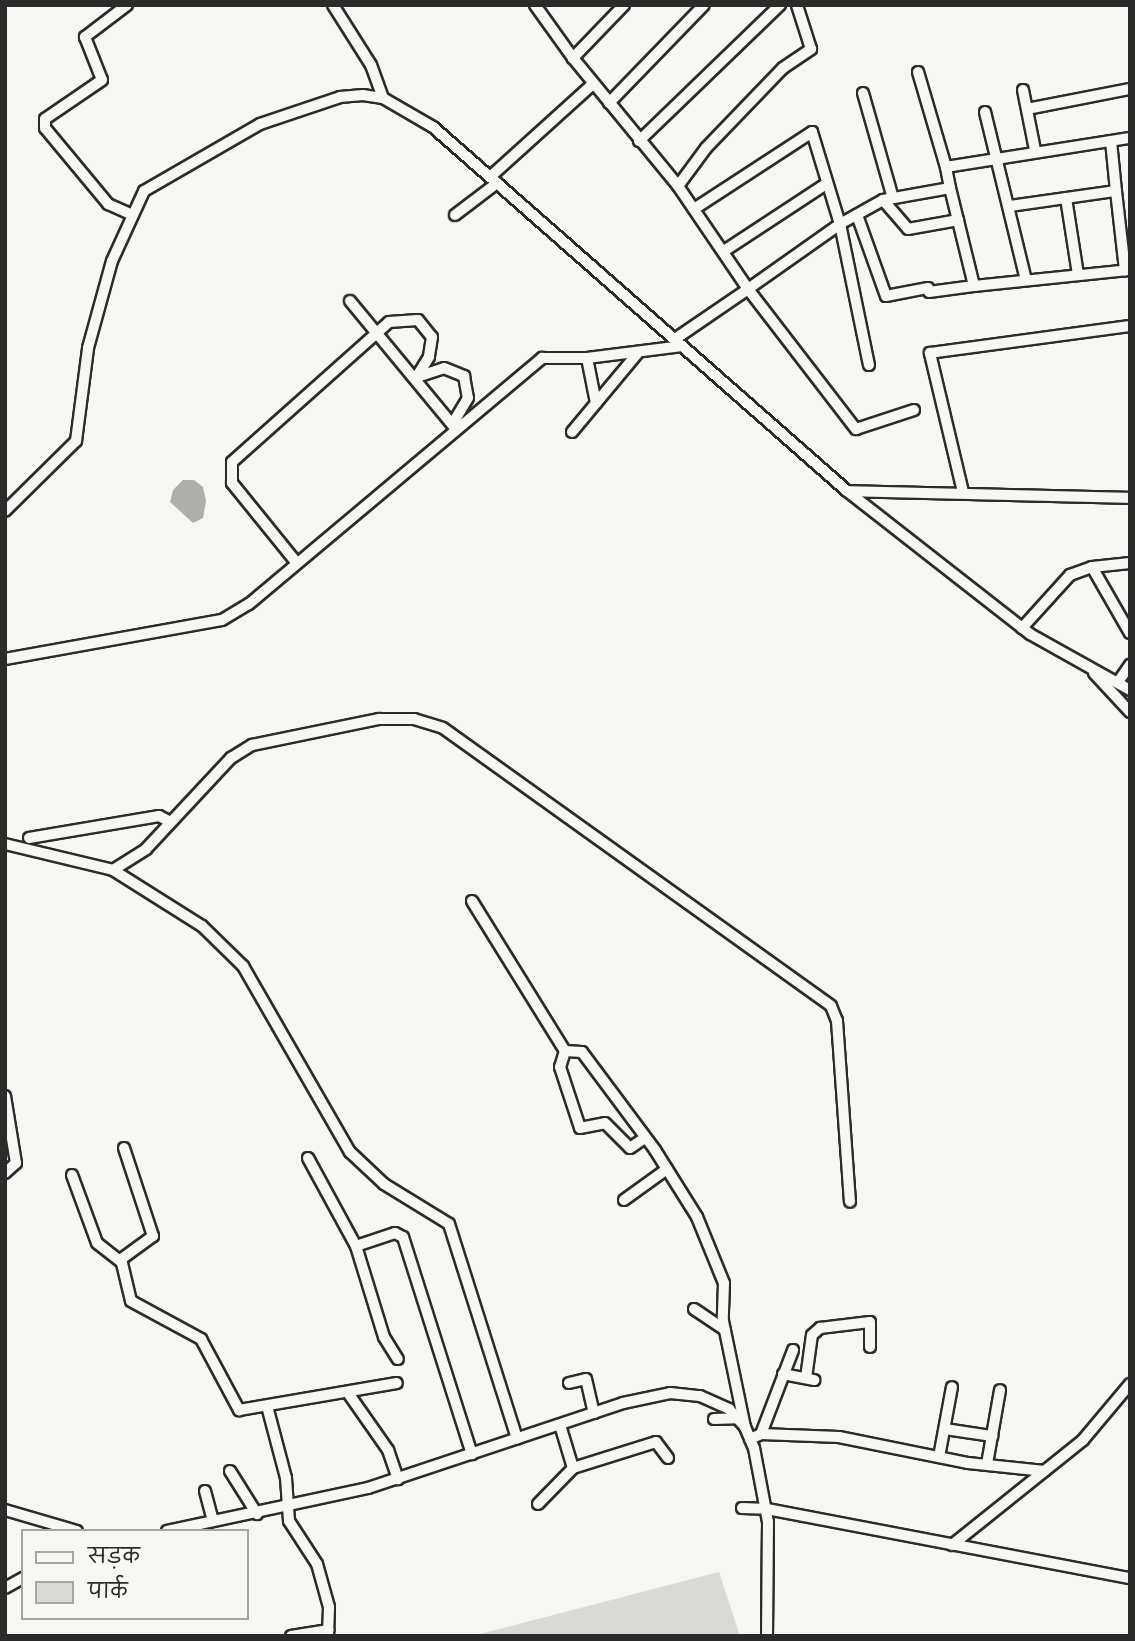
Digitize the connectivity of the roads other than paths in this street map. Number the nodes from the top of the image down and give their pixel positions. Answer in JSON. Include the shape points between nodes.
{"nodes":[{"id":1,"x":127,"y":5,"type":"edge"},
{"id":2,"x":333,"y":5,"type":"edge"},
{"id":3,"x":535,"y":5,"type":"edge"},
{"id":4,"x":552,"y":5,"type":"edge"},
{"id":5,"x":624,"y":5,"type":"edge"},
{"id":6,"x":704,"y":5,"type":"edge"},
{"id":7,"x":780,"y":5,"type":"edge"},
{"id":8,"x":797,"y":5,"type":"edge"},
{"id":9,"x":543,"y":16,"type":"junction"},
{"id":10,"x":573,"y":58,"type":"junction"},
{"id":11,"x":918,"y":72,"type":"dead end"},
{"id":12,"x":593,"y":84,"type":"junction"},
{"id":13,"x":1130,"y":89,"type":"edge"},
{"id":14,"x":1023,"y":90,"type":"dead end"},
{"id":15,"x":863,"y":93,"type":"dead end"},
{"id":16,"x":383,"y":98,"type":"junction"},
{"id":17,"x":610,"y":103,"type":"junction"},
{"id":18,"x":1027,"y":109,"type":"junction"},
{"id":19,"x":985,"y":113,"type":"dead end"},
{"id":20,"x":1130,"y":138,"type":"edge"},
{"id":21,"x":639,"y":141,"type":"junction"},
{"id":22,"x":1111,"y":141,"type":"junction"},
{"id":23,"x":1035,"y":150,"type":"junction"},
{"id":24,"x":996,"y":157,"type":"junction"},
{"id":25,"x":946,"y":167,"type":"junction"},
{"id":26,"x":494,"y":180,"type":"junction"},
{"id":27,"x":826,"y":184,"type":"junction"},
{"id":28,"x":678,"y":186,"type":"junction"},
{"id":29,"x":950,"y":188,"type":"junction"},
{"id":30,"x":1116,"y":191,"type":"junction"},
{"id":31,"x":1066,"y":198,"type":"junction"},
{"id":32,"x":888,"y":199,"type":"junction"},
{"id":33,"x":1010,"y":206,"type":"junction"},
{"id":34,"x":694,"y":209,"type":"junction"},
{"id":35,"x":133,"y":215,"type":"junction"},
{"id":36,"x":456,"y":215,"type":"dead end"},
{"id":37,"x":857,"y":215,"type":"junction"},
{"id":38,"x":958,"y":220,"type":"junction"},
{"id":39,"x":839,"y":224,"type":"junction"},
{"id":40,"x":724,"y":251,"type":"junction"},
{"id":41,"x":1127,"y":270,"type":"edge"},
{"id":42,"x":1078,"y":275,"type":"junction"},
{"id":43,"x":1026,"y":280,"type":"junction"},
{"id":44,"x":974,"y":286,"type":"junction"},
{"id":45,"x":748,"y":289,"type":"junction"},
{"id":46,"x":350,"y":301,"type":"dead end"},
{"id":47,"x":1130,"y":326,"type":"edge"},
{"id":48,"x":378,"y":334,"type":"junction"},
{"id":49,"x":679,"y":343,"type":"junction"},
{"id":50,"x":637,"y":354,"type":"junction"},
{"id":51,"x":587,"y":358,"type":"junction"},
{"id":52,"x":869,"y":365,"type":"dead end"},
{"id":53,"x":415,"y":379,"type":"junction"},
{"id":54,"x":596,"y":403,"type":"junction"},
{"id":55,"x":914,"y":410,"type":"dead end"},
{"id":56,"x":453,"y":426,"type":"junction"},
{"id":57,"x":572,"y":432,"type":"dead end"},
{"id":58,"x":847,"y":491,"type":"junction"},
{"id":59,"x":963,"y":492,"type":"junction"},
{"id":60,"x":1130,"y":498,"type":"edge"},
{"id":61,"x":5,"y":510,"type":"edge"},
{"id":62,"x":296,"y":562,"type":"junction"},
{"id":63,"x":1130,"y":563,"type":"edge"},
{"id":64,"x":1092,"y":567,"type":"junction"},
{"id":65,"x":1022,"y":628,"type":"junction"},
{"id":66,"x":1130,"y":633,"type":"edge"},
{"id":67,"x":5,"y":659,"type":"edge"},
{"id":68,"x":1130,"y":666,"type":"edge"},
{"id":69,"x":1089,"y":668,"type":"junction"},
{"id":70,"x":1118,"y":682,"type":"junction"},
{"id":71,"x":1130,"y":690,"type":"edge"},
{"id":72,"x":1130,"y":712,"type":"edge"},
{"id":73,"x":171,"y":822,"type":"junction"},
{"id":74,"x":29,"y":838,"type":"dead end"},
{"id":75,"x":5,"y":844,"type":"edge"},
{"id":76,"x":113,"y":870,"type":"junction"},
{"id":77,"x":472,"y":901,"type":"dead end"},
{"id":78,"x":565,"y":1051,"type":"junction"},
{"id":79,"x":5,"y":1096,"type":"edge"},
{"id":80,"x":645,"y":1138,"type":"junction"},
{"id":81,"x":124,"y":1148,"type":"dead end"},
{"id":82,"x":308,"y":1158,"type":"dead end"},
{"id":83,"x":667,"y":1169,"type":"junction"},
{"id":84,"x":5,"y":1173,"type":"edge"},
{"id":85,"x":72,"y":1175,"type":"dead end"},
{"id":86,"x":624,"y":1200,"type":"dead end"},
{"id":87,"x":850,"y":1202,"type":"dead end"},
{"id":88,"x":356,"y":1246,"type":"junction"},
{"id":89,"x":121,"y":1262,"type":"junction"},
{"id":90,"x":694,"y":1309,"type":"dead end"},
{"id":91,"x":725,"y":1331,"type":"junction"},
{"id":92,"x":870,"y":1347,"type":"dead end"},
{"id":93,"x":793,"y":1350,"type":"dead end"},
{"id":94,"x":398,"y":1359,"type":"dead end"},
{"id":95,"x":783,"y":1374,"type":"junction"},
{"id":96,"x":397,"y":1383,"type":"dead end"},
{"id":97,"x":569,"y":1383,"type":"dead end"},
{"id":98,"x":1130,"y":1384,"type":"edge"},
{"id":99,"x":953,"y":1387,"type":"dead end"},
{"id":100,"x":1000,"y":1390,"type":"dead end"},
{"id":101,"x":348,"y":1393,"type":"junction"},
{"id":102,"x":267,"y":1406,"type":"junction"},
{"id":103,"x":594,"y":1413,"type":"junction"},
{"id":104,"x":714,"y":1419,"type":"dead end"},
{"id":105,"x":741,"y":1422,"type":"junction"},
{"id":106,"x":560,"y":1424,"type":"junction"},
{"id":107,"x":944,"y":1429,"type":"junction"},
{"id":108,"x":992,"y":1436,"type":"junction"},
{"id":109,"x":755,"y":1437,"type":"junction"},
{"id":110,"x":517,"y":1438,"type":"junction"},
{"id":111,"x":472,"y":1454,"type":"junction"},
{"id":112,"x":939,"y":1457,"type":"junction"},
{"id":113,"x":668,"y":1458,"type":"dead end"},
{"id":114,"x":987,"y":1464,"type":"junction"},
{"id":115,"x":573,"y":1468,"type":"junction"},
{"id":116,"x":230,"y":1471,"type":"dead end"},
{"id":117,"x":1045,"y":1471,"type":"junction"},
{"id":118,"x":398,"y":1479,"type":"junction"},
{"id":119,"x":205,"y":1491,"type":"dead end"},
{"id":120,"x":538,"y":1504,"type":"dead end"},
{"id":121,"x":288,"y":1507,"type":"junction"},
{"id":122,"x":742,"y":1508,"type":"dead end"},
{"id":123,"x":767,"y":1509,"type":"junction"},
{"id":124,"x":5,"y":1510,"type":"edge"},
{"id":125,"x":257,"y":1514,"type":"junction"},
{"id":126,"x":213,"y":1521,"type":"junction"},
{"id":127,"x":70,"y":1529,"type":"edge"},
{"id":128,"x":176,"y":1529,"type":"edge"},
{"id":129,"x":952,"y":1545,"type":"junction"},
{"id":130,"x":1130,"y":1578,"type":"edge"},
{"id":131,"x":21,"y":1579,"type":"edge"},
{"id":132,"x":5,"y":1588,"type":"edge"},
{"id":133,"x":329,"y":1633,"type":"edge"},
{"id":134,"x":291,"y":1636,"type":"edge"},
{"id":135,"x":767,"y":1636,"type":"edge"}],
"edges":[{"from":1,"to":35,"type":"street","via":[[85,37],[102,80],[45,118],[45,128],[108,204]]},
{"from":2,"to":16,"type":"street","via":[[371,65]]},
{"from":3,"to":9,"type":"street"},
{"from":4,"to":9,"type":"street"},
{"from":5,"to":10,"type":"street"},
{"from":6,"to":17,"type":"street"},
{"from":7,"to":21,"type":"street"},
{"from":8,"to":28,"type":"street","via":[[811,49],[783,68],[706,148]]},
{"from":9,"to":10,"type":"street"},
{"from":10,"to":12,"type":"street"},
{"from":11,"to":25,"type":"street"},
{"from":12,"to":17,"type":"street"},
{"from":12,"to":26,"type":"street"},
{"from":13,"to":18,"type":"street"},
{"from":14,"to":18,"type":"street"},
{"from":15,"to":32,"type":"street"},
{"from":16,"to":26,"type":"street","via":[[433,127]]},
{"from":16,"to":35,"type":"street","via":[[340,97],[260,124],[144,191]]},
{"from":17,"to":21,"type":"street"},
{"from":18,"to":23,"type":"street"},
{"from":19,"to":24,"type":"street"},
{"from":20,"to":22,"type":"street"},
{"from":21,"to":28,"type":"street"},
{"from":22,"to":23,"type":"street"},
{"from":22,"to":30,"type":"street"},
{"from":23,"to":24,"type":"street"},
{"from":24,"to":25,"type":"street"},
{"from":24,"to":33,"type":"street"},
{"from":25,"to":29,"type":"street"},
{"from":26,"to":36,"type":"street"},
{"from":26,"to":49,"type":"street"},
{"from":27,"to":34,"type":"street","via":[[812,132]]},
{"from":27,"to":39,"type":"street"},
{"from":27,"to":40,"type":"street"},
{"from":28,"to":34,"type":"street"},
{"from":29,"to":32,"type":"street"},
{"from":29,"to":38,"type":"street"},
{"from":30,"to":31,"type":"street"},
{"from":30,"to":41,"type":"street"},
{"from":31,"to":33,"type":"street"},
{"from":31,"to":42,"type":"street"},
{"from":32,"to":37,"type":"street"},
{"from":32,"to":38,"type":"street","via":[[908,229]]},
{"from":33,"to":43,"type":"street"},
{"from":34,"to":40,"type":"street"},
{"from":35,"to":61,"type":"street","via":[[112,261],[88,348],[76,442]]},
{"from":37,"to":39,"type":"street"},
{"from":37,"to":44,"type":"street","via":[[886,296]]},
{"from":38,"to":44,"type":"street"},
{"from":39,"to":45,"type":"street"},
{"from":39,"to":52,"type":"street"},
{"from":40,"to":45,"type":"street"},
{"from":41,"to":42,"type":"street"},
{"from":42,"to":43,"type":"street"},
{"from":43,"to":44,"type":"street"},
{"from":45,"to":49,"type":"street"},
{"from":45,"to":55,"type":"street","via":[[856,429]]},
{"from":46,"to":48,"type":"street"},
{"from":47,"to":59,"type":"street","via":[[930,353]]},
{"from":48,"to":53,"type":"street"},
{"from":48,"to":53,"type":"street","via":[[397,320],[418,320],[428,330],[431,347]]},
{"from":48,"to":62,"type":"street","via":[[229,466],[232,483]]},
{"from":49,"to":50,"type":"street"},
{"from":49,"to":58,"type":"street"},
{"from":50,"to":51,"type":"street"},
{"from":50,"to":54,"type":"street"},
{"from":51,"to":54,"type":"street"},
{"from":51,"to":56,"type":"street","via":[[541,358]]},
{"from":53,"to":56,"type":"street"},
{"from":53,"to":56,"type":"street","via":[[444,368],[464,376],[468,398]]},
{"from":54,"to":57,"type":"street"},
{"from":56,"to":62,"type":"street"},
{"from":58,"to":59,"type":"street"},
{"from":58,"to":65,"type":"street"},
{"from":59,"to":60,"type":"street"},
{"from":62,"to":67,"type":"street","via":[[249,604],[209,624]]},
{"from":63,"to":64,"type":"street"},
{"from":64,"to":65,"type":"street","via":[[1070,575]]},
{"from":64,"to":66,"type":"street"},
{"from":65,"to":69,"type":"street"},
{"from":68,"to":70,"type":"street"},
{"from":69,"to":70,"type":"street"},
{"from":69,"to":72,"type":"street"},
{"from":70,"to":71,"type":"street"},
{"from":73,"to":74,"type":"street","via":[[159,816]]},
{"from":73,"to":76,"type":"street","via":[[135,858]]},
{"from":73,"to":87,"type":"street","via":[[231,758],[252,745],[380,719],[414,719],[443,729],[831,1006],[837,1021]]},
{"from":75,"to":76,"type":"street"},
{"from":76,"to":110,"type":"street","via":[[170,903],[219,940],[243,966],[361,1166],[449,1224]]},
{"from":77,"to":78,"type":"street"},
{"from":78,"to":80,"type":"street","via":[[582,1052]]},
{"from":78,"to":80,"type":"street","via":[[560,1067],[580,1128],[605,1123],[630,1148]]},
{"from":79,"to":84,"type":"street","via":[[16,1163]]},
{"from":80,"to":83,"type":"street"},
{"from":81,"to":89,"type":"street","via":[[153,1236],[127,1252]]},
{"from":82,"to":88,"type":"street"},
{"from":83,"to":86,"type":"street"},
{"from":83,"to":91,"type":"street","via":[[717,1260],[724,1283]]},
{"from":85,"to":89,"type":"street","via":[[97,1243]]},
{"from":88,"to":94,"type":"street","via":[[384,1337]]},
{"from":88,"to":111,"type":"street","via":[[395,1233],[403,1237]]},
{"from":89,"to":102,"type":"street","via":[[131,1301],[201,1339],[239,1410]]},
{"from":90,"to":91,"type":"street"},
{"from":91,"to":105,"type":"street"},
{"from":92,"to":95,"type":"street","via":[[870,1322],[820,1328],[812,1335],[810,1379]]},
{"from":93,"to":95,"type":"street"},
{"from":95,"to":109,"type":"street"},
{"from":96,"to":101,"type":"street"},
{"from":97,"to":103,"type":"street","via":[[586,1379]]},
{"from":98,"to":117,"type":"street","via":[[1083,1440]]},
{"from":99,"to":107,"type":"street"},
{"from":100,"to":108,"type":"street"},
{"from":101,"to":102,"type":"street"},
{"from":101,"to":118,"type":"street","via":[[388,1450]]},
{"from":102,"to":121,"type":"street","via":[[286,1478]]},
{"from":103,"to":105,"type":"street","via":[[670,1393],[700,1396]]},
{"from":103,"to":106,"type":"street"},
{"from":104,"to":105,"type":"street"},
{"from":105,"to":109,"type":"street"},
{"from":106,"to":110,"type":"street"},
{"from":106,"to":115,"type":"street"},
{"from":107,"to":108,"type":"street"},
{"from":107,"to":112,"type":"street"},
{"from":108,"to":114,"type":"street"},
{"from":109,"to":112,"type":"street","via":[[865,1440]]},
{"from":109,"to":123,"type":"street"},
{"from":110,"to":111,"type":"street"},
{"from":111,"to":118,"type":"street"},
{"from":112,"to":114,"type":"street"},
{"from":113,"to":115,"type":"street","via":[[656,1442]]},
{"from":114,"to":117,"type":"street"},
{"from":115,"to":120,"type":"street"},
{"from":116,"to":125,"type":"street"},
{"from":117,"to":129,"type":"street"},
{"from":118,"to":121,"type":"street"},
{"from":119,"to":126,"type":"street"},
{"from":121,"to":125,"type":"street"},
{"from":121,"to":133,"type":"street","via":[[292,1529],[317,1564],[329,1607]]},
{"from":122,"to":123,"type":"street"},
{"from":123,"to":129,"type":"street"},
{"from":123,"to":135,"type":"street"},
{"from":124,"to":127,"type":"street"},
{"from":125,"to":126,"type":"street"},
{"from":126,"to":128,"type":"street"},
{"from":129,"to":130,"type":"street"},
{"from":131,"to":132,"type":"street"},
{"from":133,"to":134,"type":"street"}]}
